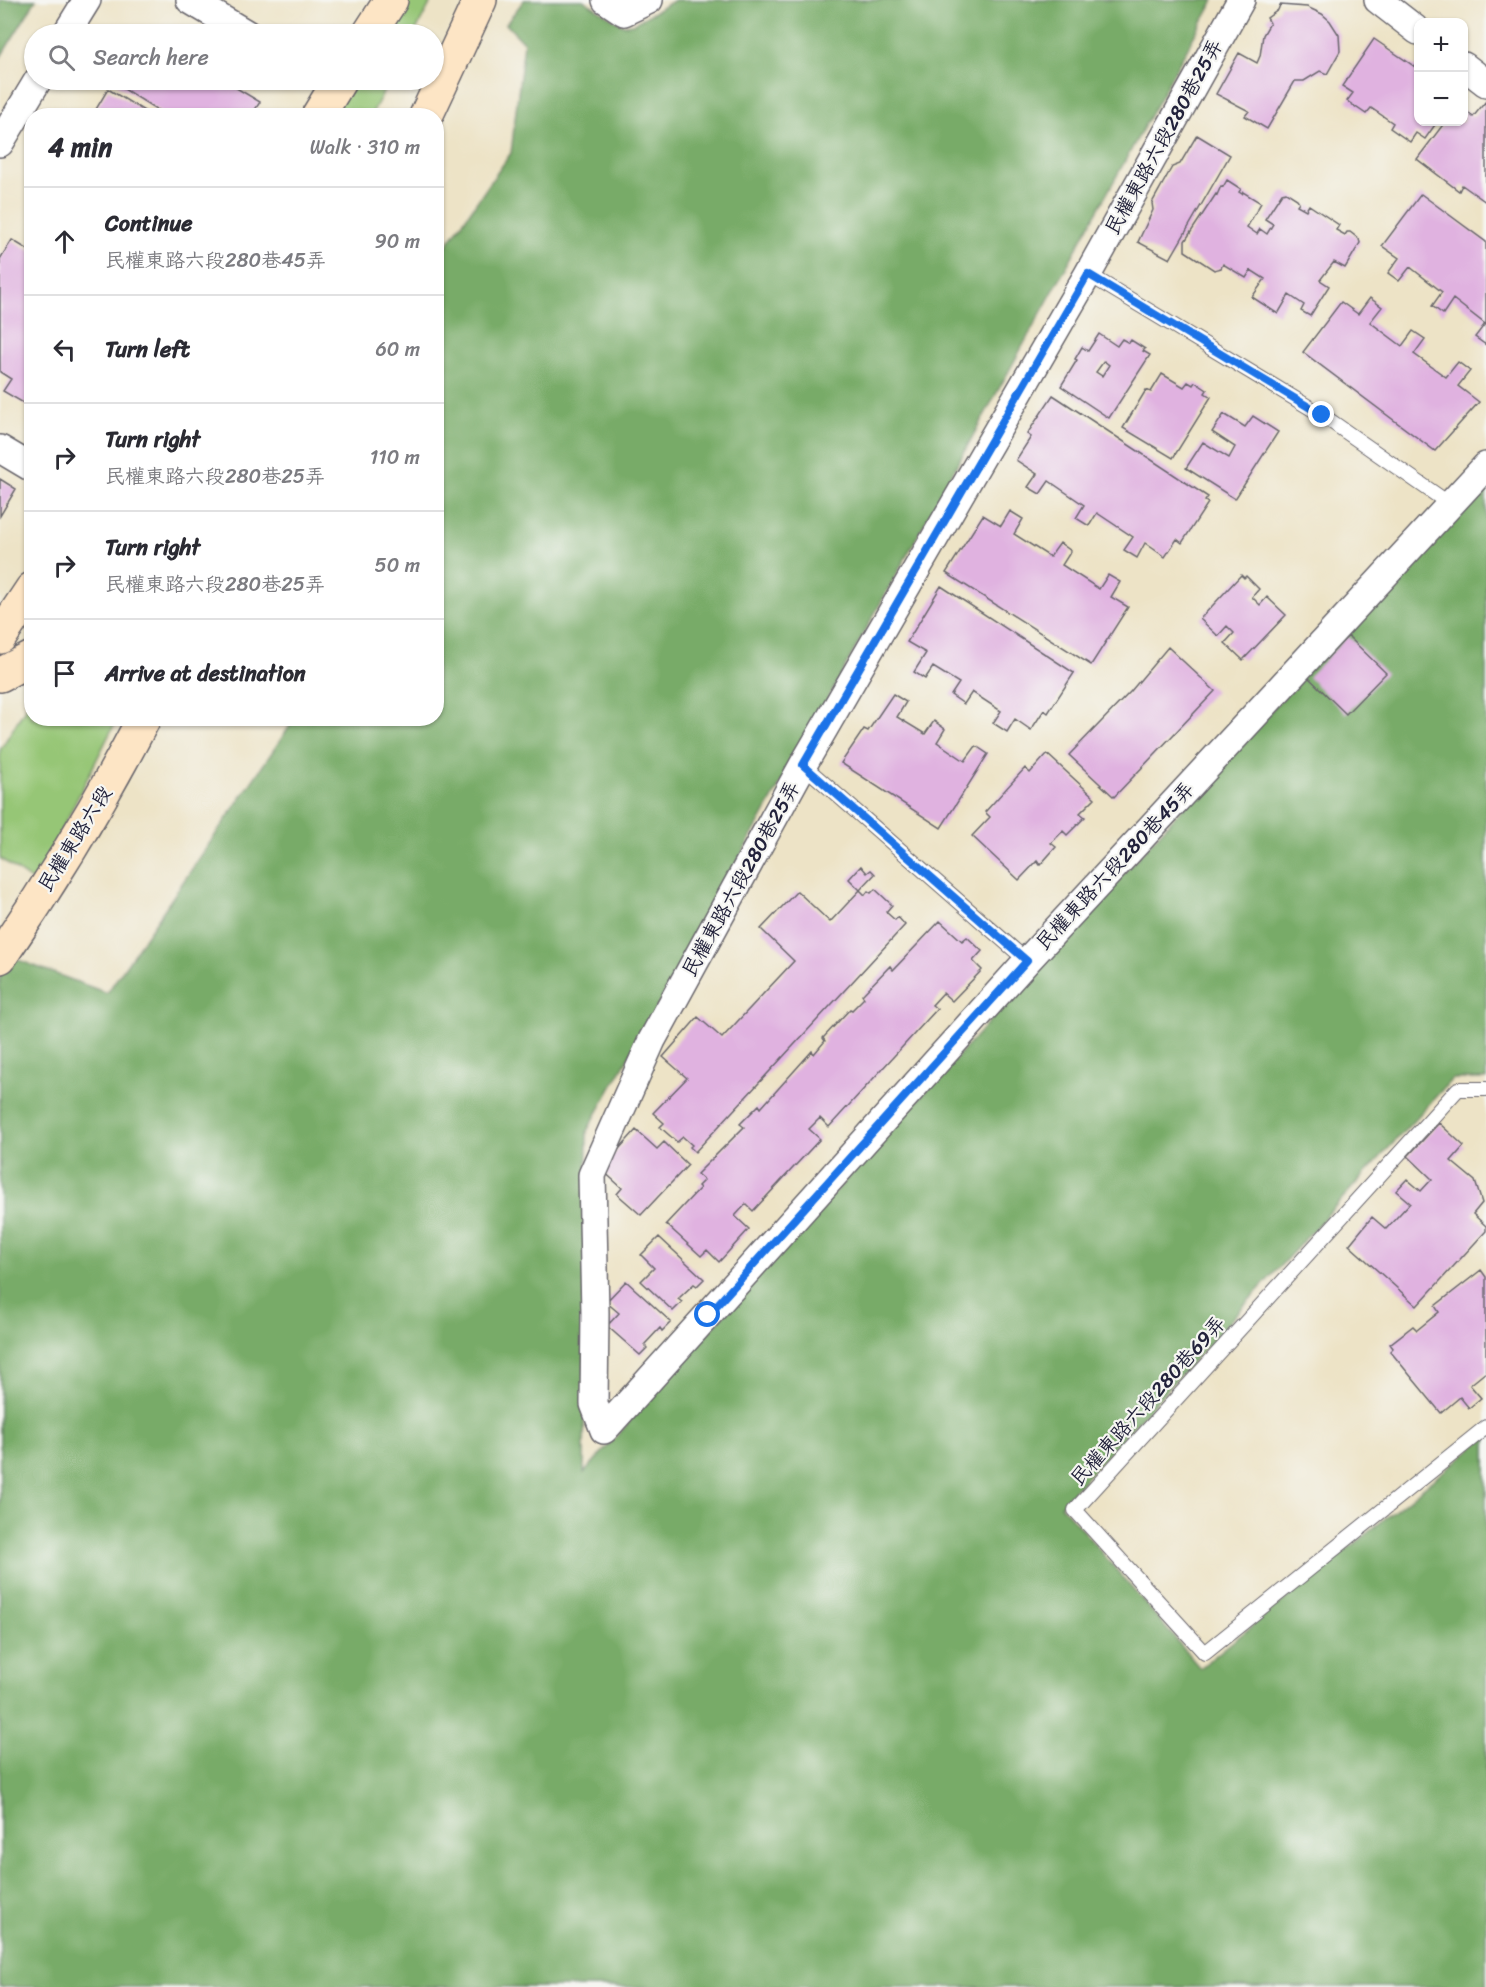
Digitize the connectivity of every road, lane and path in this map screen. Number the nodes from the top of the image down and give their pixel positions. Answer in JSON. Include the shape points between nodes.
{"nodes":[{"id":1,"x":87,"y":0,"type":"edge"},
{"id":2,"x":190,"y":0,"type":"edge"},
{"id":3,"x":391,"y":0,"type":"edge"},
{"id":4,"x":480,"y":0,"type":"edge"},
{"id":5,"x":606,"y":0,"type":"edge"},
{"id":6,"x":649,"y":0,"type":"edge"},
{"id":7,"x":1240,"y":0,"type":"edge"},
{"id":8,"x":1378,"y":0,"type":"edge"},
{"id":9,"x":72,"y":24,"type":"edge"},
{"id":10,"x":230,"y":24,"type":"edge"},
{"id":11,"x":375,"y":24,"type":"edge"},
{"id":12,"x":1414,"y":27,"type":"edge"},
{"id":13,"x":1468,"y":69,"type":"edge"},
{"id":14,"x":444,"y":77,"type":"edge"},
{"id":15,"x":1486,"y":83,"type":"edge"},
{"id":16,"x":33,"y":90,"type":"edge"},
{"id":17,"x":438,"y":90,"type":"edge"},
{"id":18,"x":430,"y":108,"type":"edge"},
{"id":19,"x":0,"y":143,"type":"edge"},
{"id":20,"x":1088,"y":274,"type":"junction"},
{"id":21,"x":0,"y":448,"type":"edge"},
{"id":22,"x":24,"y":463,"type":"edge"},
{"id":23,"x":1486,"y":466,"type":"edge"},
{"id":24,"x":1451,"y":505,"type":"junction"},
{"id":25,"x":24,"y":601,"type":"edge"},
{"id":26,"x":0,"y":637,"type":"edge"},
{"id":27,"x":24,"y":662,"type":"edge"},
{"id":28,"x":0,"y":675,"type":"edge"},
{"id":29,"x":117,"y":726,"type":"edge"},
{"id":30,"x":140,"y":726,"type":"edge"},
{"id":31,"x":803,"y":765,"type":"junction"},
{"id":32,"x":58,"y":869,"type":"junction"},
{"id":33,"x":0,"y":957,"type":"edge"},
{"id":34,"x":1027,"y":961,"type":"junction"},
{"id":35,"x":1486,"y":1089,"type":"edge"},
{"id":36,"x":1486,"y":1427,"type":"edge"},
{"id":37,"x":604,"y":1430,"type":"joint"}],
"edges":[{"from":1,"to":9,"type":"street"},
{"from":2,"to":10,"type":"street"},
{"from":3,"to":11,"type":"main road"},
{"from":4,"to":14,"type":"main road"},
{"from":5,"to":6,"type":"street","via":[[624,12]]},
{"from":7,"to":20,"type":"street","name":"民權東路六段280巷25弄"},
{"from":8,"to":12,"type":"street"},
{"from":13,"to":15,"type":"street"},
{"from":16,"to":19,"type":"street"},
{"from":17,"to":18,"type":"main road"},
{"from":20,"to":24,"type":"lane","via":[[1322,415]]},
{"from":20,"to":31,"type":"street","name":"民權東路六段280巷25弄"},
{"from":21,"to":22,"type":"street"},
{"from":23,"to":24,"type":"street","name":"民權東路六段280巷45弄"},
{"from":24,"to":34,"type":"street","name":"民權東路六段280巷45弄"},
{"from":25,"to":26,"type":"main road"},
{"from":27,"to":28,"type":"main road"},
{"from":29,"to":32,"type":"main road","via":[[114,744],[61,837]]},
{"from":30,"to":32,"type":"main road","name":"民權東路六段"},
{"from":31,"to":34,"type":"lane"},
{"from":31,"to":37,"type":"street","name":"民權東路六段280巷25弄","via":[[652,1040],[591,1175],[594,1404]]},
{"from":32,"to":33,"type":"main road","name":"民權東路六段"},
{"from":34,"to":37,"type":"street","name":"民權東路六段280巷45弄"},
{"from":35,"to":36,"type":"lane","name":"民權東路六段280巷69弄","via":[[1458,1089],[1075,1510],[1205,1653]]}]}
